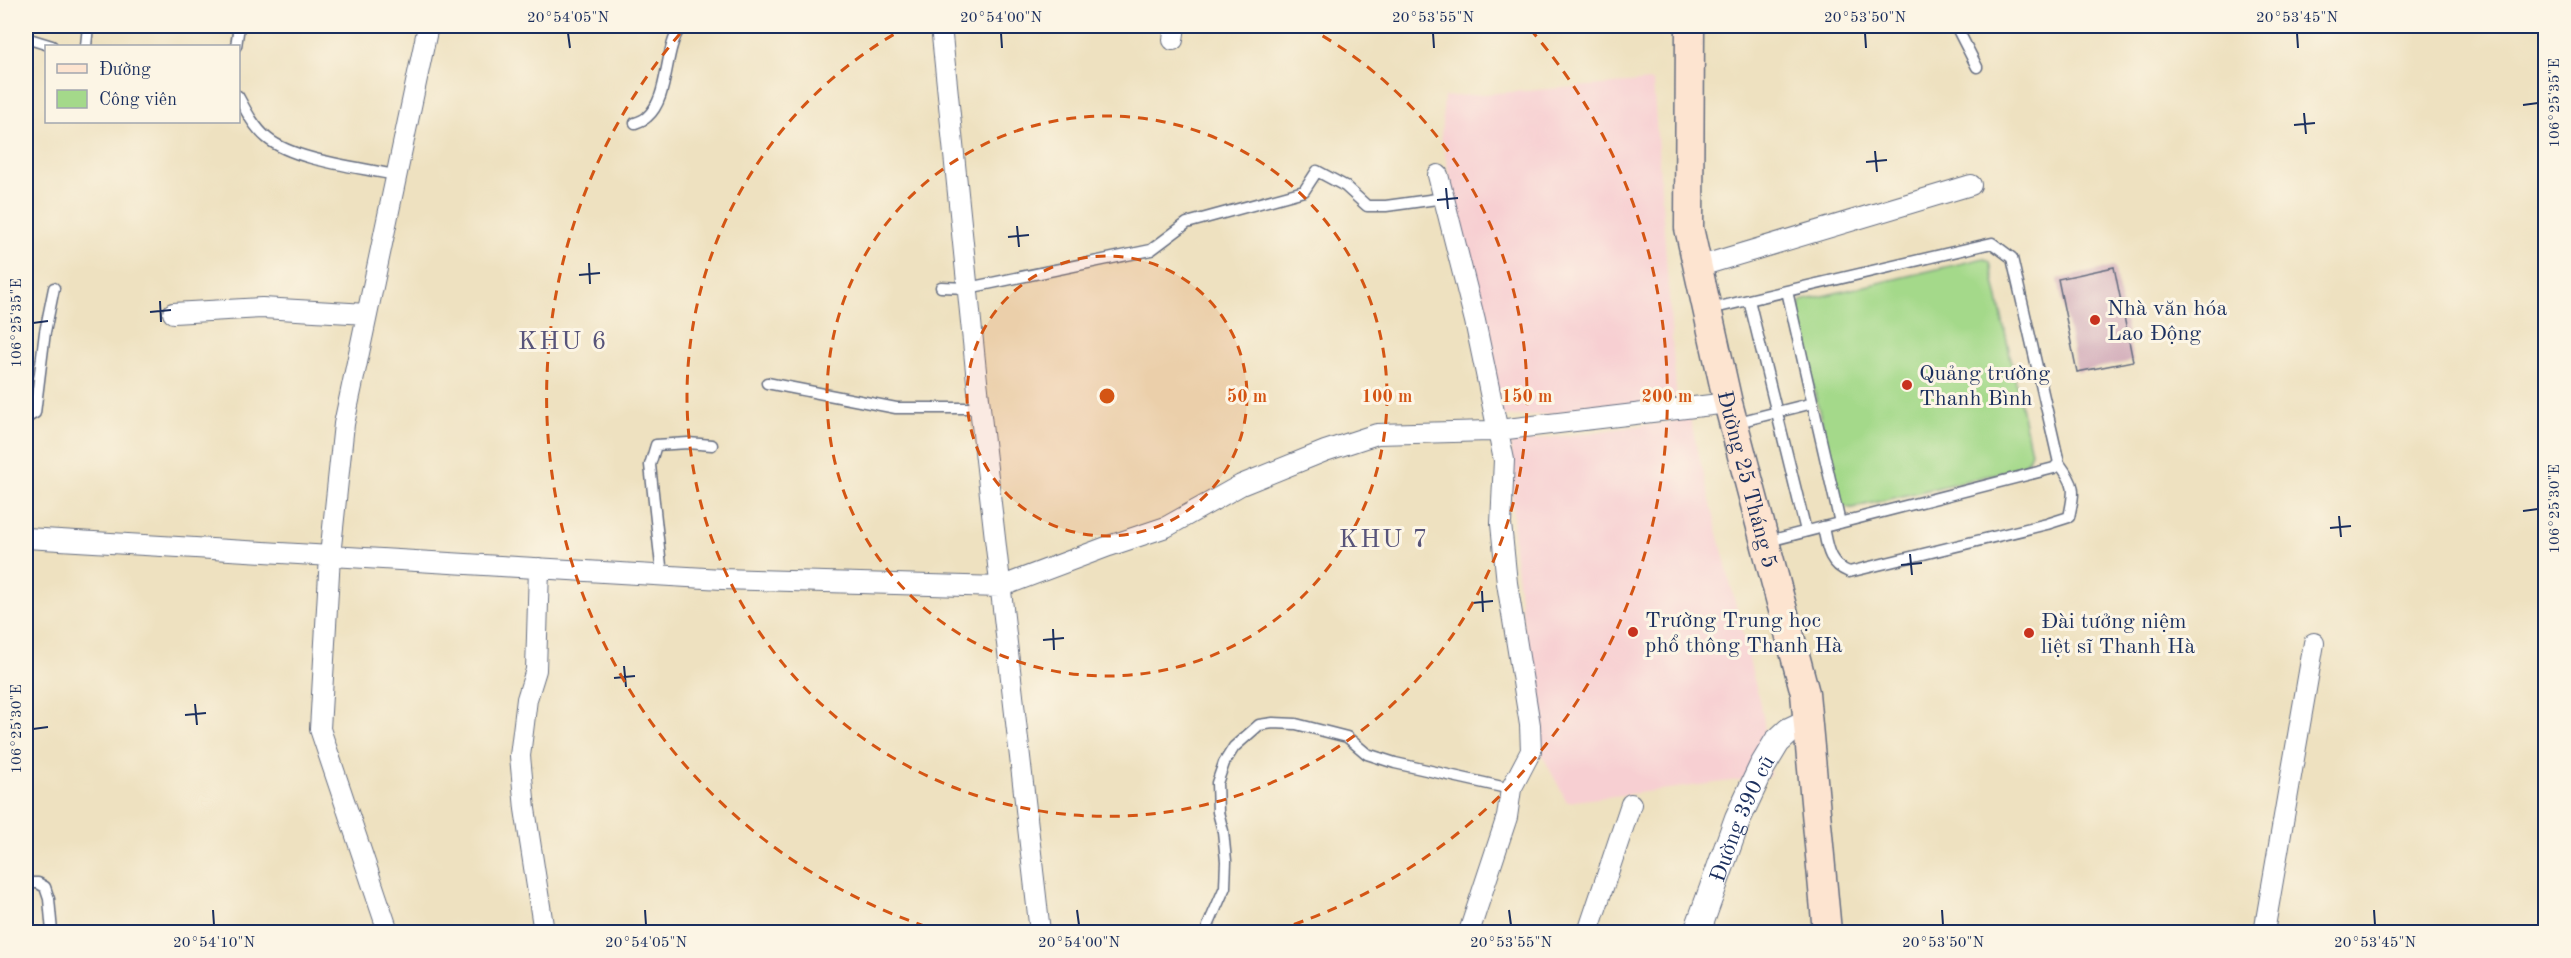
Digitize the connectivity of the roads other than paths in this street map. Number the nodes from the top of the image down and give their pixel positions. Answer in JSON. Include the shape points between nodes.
{"nodes":[{"id":1,"x":88,"y":26,"type":"edge"},
{"id":2,"x":239,"y":26,"type":"edge"},
{"id":3,"x":428,"y":26,"type":"edge"},
{"id":4,"x":681,"y":26,"type":"edge"},
{"id":5,"x":941,"y":26,"type":"edge"},
{"id":6,"x":1690,"y":26,"type":"edge"},
{"id":7,"x":1956,"y":26,"type":"edge"},
{"id":8,"x":26,"y":38,"type":"edge"},
{"id":9,"x":49,"y":45,"type":"edge"},
{"id":10,"x":86,"y":45,"type":"edge"},
{"id":11,"x":236,"y":45,"type":"edge"},
{"id":12,"x":1977,"y":67,"type":"dead end"},
{"id":13,"x":240,"y":100,"type":"edge"},
{"id":14,"x":635,"y":123,"type":"dead end"},
{"id":15,"x":395,"y":175,"type":"junction"},
{"id":16,"x":1438,"y":175,"type":"dead end"},
{"id":17,"x":1971,"y":185,"type":"dead end"},
{"id":18,"x":1444,"y":198,"type":"junction"},
{"id":19,"x":1697,"y":267,"type":"junction"},
{"id":20,"x":941,"y":287,"type":"dead end"},
{"id":21,"x":54,"y":288,"type":"dead end"},
{"id":22,"x":968,"y":288,"type":"junction"},
{"id":23,"x":1787,"y":291,"type":"junction"},
{"id":24,"x":1749,"y":300,"type":"junction"},
{"id":25,"x":1707,"y":310,"type":"junction"},
{"id":26,"x":173,"y":313,"type":"dead end"},
{"id":27,"x":367,"y":314,"type":"junction"},
{"id":28,"x":767,"y":383,"type":"dead end"},
{"id":29,"x":1813,"y":403,"type":"junction"},
{"id":30,"x":980,"y":408,"type":"junction"},
{"id":31,"x":1776,"y":412,"type":"junction"},
{"id":32,"x":1731,"y":413,"type":"junction"},
{"id":33,"x":26,"y":418,"type":"edge"},
{"id":34,"x":1499,"y":430,"type":"junction"},
{"id":35,"x":712,"y":445,"type":"dead end"},
{"id":36,"x":2059,"y":463,"type":"junction"},
{"id":37,"x":1840,"y":523,"type":"junction"},
{"id":38,"x":1823,"y":527,"type":"junction"},
{"id":39,"x":1806,"y":531,"type":"junction"},
{"id":40,"x":26,"y":538,"type":"edge"},
{"id":41,"x":1765,"y":542,"type":"junction"},
{"id":42,"x":330,"y":556,"type":"junction"},
{"id":43,"x":539,"y":568,"type":"junction"},
{"id":44,"x":662,"y":575,"type":"junction"},
{"id":45,"x":1000,"y":587,"type":"junction"},
{"id":46,"x":2314,"y":642,"type":"dead end"},
{"id":47,"x":1806,"y":723,"type":"junction"},
{"id":48,"x":1511,"y":789,"type":"junction"},
{"id":49,"x":1631,"y":804,"type":"dead end"},
{"id":50,"x":26,"y":883,"type":"edge"},
{"id":51,"x":387,"y":928,"type":"dead end"},
{"id":52,"x":52,"y":933,"type":"edge"},
{"id":53,"x":544,"y":933,"type":"edge"},
{"id":54,"x":1040,"y":933,"type":"edge"},
{"id":55,"x":1208,"y":933,"type":"edge"},
{"id":56,"x":1469,"y":933,"type":"edge"},
{"id":57,"x":1588,"y":933,"type":"edge"},
{"id":58,"x":1697,"y":933,"type":"edge"},
{"id":59,"x":1827,"y":933,"type":"edge"},
{"id":60,"x":2264,"y":933,"type":"edge"}],
"edges":[{"from":1,"to":10,"type":"lane"},
{"from":2,"to":11,"type":"lane"},
{"from":3,"to":15,"type":"street"},
{"from":4,"to":14,"type":"lane","via":[[665,68],[661,95],[648,117]]},
{"from":5,"to":22,"type":"street"},
{"from":6,"to":19,"type":"main road","name":"Đường 25 Tháng 5","via":[[1689,228]]},
{"from":7,"to":12,"type":"lane"},
{"from":8,"to":9,"type":"lane"},
{"from":13,"to":15,"type":"lane","via":[[267,138],[295,153]]},
{"from":15,"to":27,"type":"street"},
{"from":16,"to":18,"type":"street"},
{"from":17,"to":19,"type":"street"},
{"from":18,"to":22,"type":"lane","via":[[1367,206],[1345,186],[1317,171],[1304,191],[1187,223],[1151,249]]},
{"from":18,"to":34,"type":"street"},
{"from":19,"to":25,"type":"main road","name":"Đường 25 Tháng 5"},
{"from":20,"to":22,"type":"lane"},
{"from":21,"to":33,"type":"lane","via":[[35,413]]},
{"from":22,"to":30,"type":"street"},
{"from":23,"to":24,"type":"lane"},
{"from":23,"to":29,"type":"lane"},
{"from":23,"to":36,"type":"lane","via":[[1992,243],[2012,258]]},
{"from":24,"to":25,"type":"lane"},
{"from":24,"to":31,"type":"lane"},
{"from":25,"to":32,"type":"main road","name":"Đường 25 Tháng 5"},
{"from":26,"to":27,"type":"street","via":[[262,308]]},
{"from":27,"to":42,"type":"street","via":[[344,424]]},
{"from":28,"to":30,"type":"lane","via":[[896,408]]},
{"from":29,"to":31,"type":"lane"},
{"from":29,"to":37,"type":"lane"},
{"from":30,"to":45,"type":"street"},
{"from":31,"to":32,"type":"lane"},
{"from":31,"to":39,"type":"lane"},
{"from":32,"to":34,"type":"street"},
{"from":32,"to":41,"type":"main road","name":"Đường 25 Tháng 5"},
{"from":34,"to":45,"type":"street","via":[[1377,434],[1241,485],[1166,526]]},
{"from":34,"to":48,"type":"street","via":[[1504,460],[1502,524],[1507,583],[1531,750]]},
{"from":35,"to":44,"type":"lane","via":[[656,445],[650,465]]},
{"from":36,"to":37,"type":"lane","via":[[2054,468]]},
{"from":36,"to":38,"type":"lane","via":[[2073,483],[2069,517],[2047,524],[1849,572],[1840,569],[1830,556]]},
{"from":37,"to":38,"type":"lane"},
{"from":38,"to":39,"type":"lane"},
{"from":39,"to":41,"type":"lane"},
{"from":40,"to":42,"type":"street"},
{"from":41,"to":47,"type":"main road","name":"Đường 25 Tháng 5","via":[[1805,693]]},
{"from":42,"to":43,"type":"street"},
{"from":42,"to":51,"type":"street","via":[[320,729]]},
{"from":43,"to":44,"type":"street"},
{"from":43,"to":53,"type":"street","via":[[536,670],[527,699],[520,756]]},
{"from":44,"to":45,"type":"street"},
{"from":45,"to":54,"type":"street"},
{"from":46,"to":60,"type":"street"},
{"from":47,"to":58,"type":"street","name":"Đường 390 cũ","via":[[1777,742],[1762,766],[1738,818]]},
{"from":47,"to":59,"type":"main road","name":"Đường 25 Tháng 5"},
{"from":48,"to":55,"type":"lane","via":[[1395,763],[1367,754],[1347,737],[1316,729],[1296,724],[1259,725],[1234,747],[1217,783],[1225,887]]},
{"from":48,"to":56,"type":"street","via":[[1507,817]]},
{"from":49,"to":57,"type":"street"},
{"from":50,"to":52,"type":"lane","via":[[45,887]]}]}
